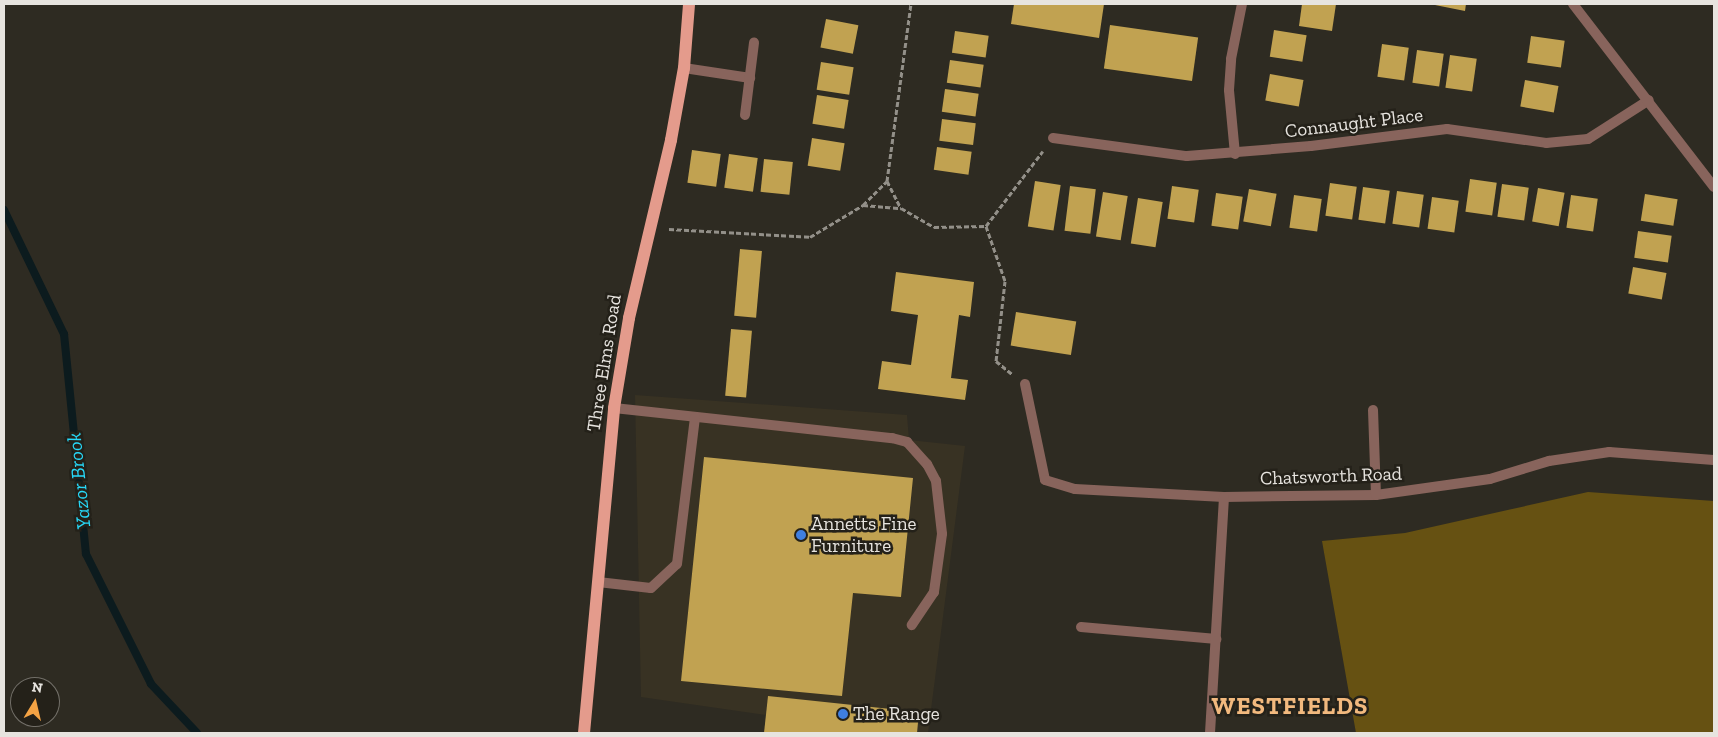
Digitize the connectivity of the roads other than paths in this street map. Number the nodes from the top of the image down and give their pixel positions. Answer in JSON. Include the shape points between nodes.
{"nodes":[{"id":1,"x":689,"y":4,"type":"edge"},
{"id":2,"x":1242,"y":4,"type":"edge"},
{"id":3,"x":1573,"y":4,"type":"edge"},
{"id":4,"x":754,"y":43,"type":"dead end"},
{"id":5,"x":684,"y":68,"type":"junction"},
{"id":6,"x":750,"y":78,"type":"junction"},
{"id":7,"x":1649,"y":100,"type":"junction"},
{"id":8,"x":745,"y":116,"type":"dead end"},
{"id":9,"x":1052,"y":138,"type":"road end"},
{"id":10,"x":1235,"y":154,"type":"junction"},
{"id":11,"x":1714,"y":187,"type":"edge"},
{"id":12,"x":1025,"y":384,"type":"road end"},
{"id":13,"x":614,"y":408,"type":"junction"},
{"id":14,"x":1373,"y":410,"type":"dead end"},
{"id":15,"x":695,"y":417,"type":"junction"},
{"id":16,"x":1714,"y":460,"type":"edge"},
{"id":17,"x":1376,"y":495,"type":"junction"},
{"id":18,"x":1224,"y":497,"type":"junction"},
{"id":19,"x":598,"y":582,"type":"junction"},
{"id":20,"x":912,"y":625,"type":"dead end"},
{"id":21,"x":1081,"y":627,"type":"dead end"},
{"id":22,"x":1216,"y":639,"type":"junction"},
{"id":23,"x":584,"y":733,"type":"edge"},
{"id":24,"x":1210,"y":733,"type":"edge"}],
"edges":[{"from":1,"to":5,"type":"main road","name":"Three Elms Road"},
{"from":2,"to":10,"type":"street","via":[[1231,59],[1229,90]]},
{"from":3,"to":7,"type":"street"},
{"from":4,"to":6,"type":"street"},
{"from":5,"to":6,"type":"street"},
{"from":5,"to":13,"type":"main road","name":"Three Elms Road","via":[[671,140],[629,318]]},
{"from":6,"to":8,"type":"street"},
{"from":7,"to":10,"type":"street","name":"Connaught Place","via":[[1588,139],[1546,143],[1447,129]]},
{"from":7,"to":11,"type":"street"},
{"from":9,"to":10,"type":"street","name":"Connaught Place","via":[[1187,156]]},
{"from":12,"to":18,"type":"street","name":"Chatsworth Road","via":[[1045,480],[1076,489]]},
{"from":13,"to":15,"type":"street"},
{"from":13,"to":19,"type":"main road","name":"Three Elms Road"},
{"from":14,"to":17,"type":"street"},
{"from":15,"to":19,"type":"street","via":[[677,564],[651,588]]},
{"from":15,"to":20,"type":"street","via":[[907,442],[927,464],[936,480],[942,534],[934,592]]},
{"from":16,"to":17,"type":"street","name":"Chatsworth Road","via":[[1609,452],[1549,461],[1490,479]]},
{"from":17,"to":18,"type":"street","name":"Chatsworth Road"},
{"from":18,"to":22,"type":"street"},
{"from":19,"to":23,"type":"main road","name":"Three Elms Road"},
{"from":21,"to":22,"type":"street"},
{"from":22,"to":24,"type":"street"}]}
